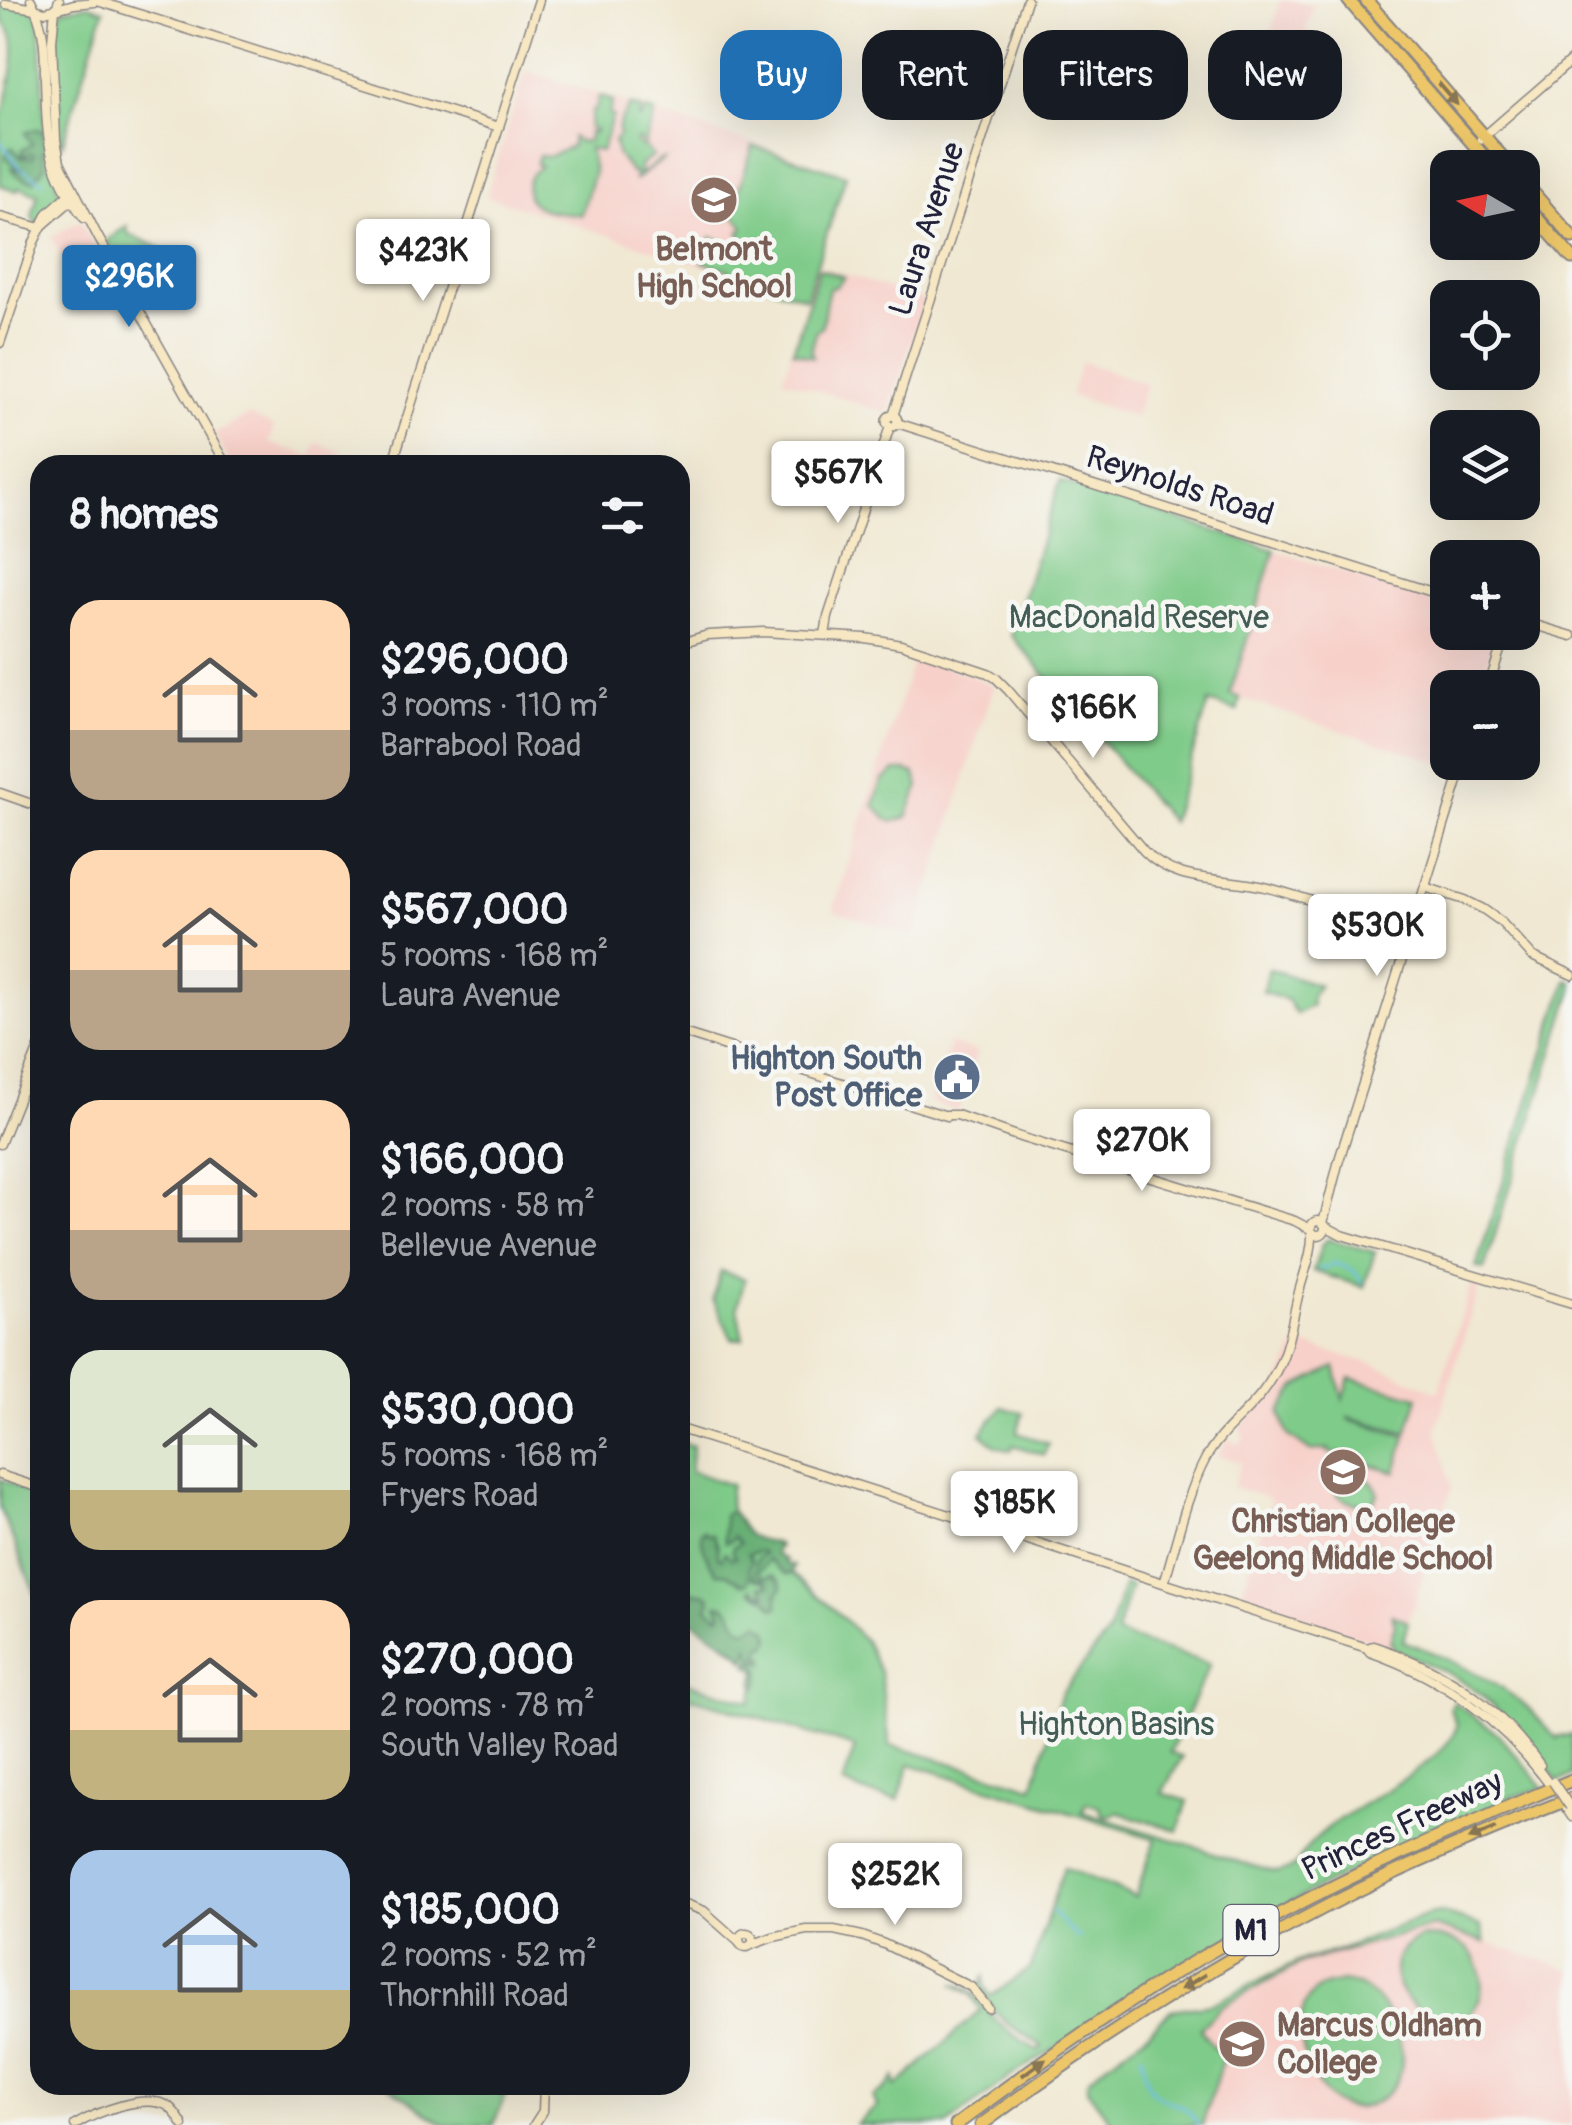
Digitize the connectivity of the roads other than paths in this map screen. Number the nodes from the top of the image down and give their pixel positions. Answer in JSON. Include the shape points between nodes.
{"nodes":[{"id":1,"x":540,"y":0,"type":"edge"},
{"id":2,"x":1027,"y":0,"type":"edge"},
{"id":3,"x":1348,"y":0,"type":"edge"},
{"id":4,"x":1366,"y":0,"type":"edge"},
{"id":5,"x":97,"y":1,"type":"edge"},
{"id":6,"x":7,"y":4,"type":"edge"},
{"id":7,"x":34,"y":6,"type":"edge"},
{"id":8,"x":57,"y":6,"type":"edge"},
{"id":9,"x":1572,"y":60,"type":"edge"},
{"id":10,"x":499,"y":127,"type":"junction"},
{"id":11,"x":1479,"y":140,"type":"junction"},
{"id":12,"x":1484,"y":150,"type":"edge"},
{"id":13,"x":1491,"y":150,"type":"edge"},
{"id":14,"x":72,"y":197,"type":"junction"},
{"id":15,"x":1540,"y":201,"type":"edge"},
{"id":16,"x":58,"y":214,"type":"junction"},
{"id":17,"x":0,"y":216,"type":"edge"},
{"id":18,"x":84,"y":219,"type":"junction"},
{"id":19,"x":1540,"y":222,"type":"edge"},
{"id":20,"x":41,"y":229,"type":"junction"},
{"id":21,"x":1572,"y":237,"type":"edge"},
{"id":22,"x":98,"y":238,"type":"junction"},
{"id":23,"x":1572,"y":258,"type":"edge"},
{"id":24,"x":0,"y":344,"type":"edge"},
{"id":25,"x":894,"y":422,"type":"junction"},
{"id":26,"x":220,"y":455,"type":"edge"},
{"id":27,"x":395,"y":455,"type":"edge"},
{"id":28,"x":1430,"y":592,"type":"edge"},
{"id":29,"x":1540,"y":626,"type":"edge"},
{"id":30,"x":825,"y":635,"type":"junction"},
{"id":31,"x":1572,"y":636,"type":"edge"},
{"id":32,"x":690,"y":640,"type":"edge"},
{"id":33,"x":1458,"y":780,"type":"edge"},
{"id":34,"x":0,"y":794,"type":"edge"},
{"id":35,"x":30,"y":803,"type":"edge"},
{"id":36,"x":1425,"y":887,"type":"junction"},
{"id":37,"x":1411,"y":932,"type":"junction"},
{"id":38,"x":1572,"y":975,"type":"edge"},
{"id":39,"x":690,"y":1035,"type":"edge"},
{"id":40,"x":30,"y":1070,"type":"edge"},
{"id":41,"x":0,"y":1144,"type":"edge"},
{"id":42,"x":1318,"y":1228,"type":"junction"},
{"id":43,"x":1572,"y":1304,"type":"edge"},
{"id":44,"x":690,"y":1432,"type":"edge"},
{"id":45,"x":0,"y":1476,"type":"edge"},
{"id":46,"x":30,"y":1485,"type":"edge"},
{"id":47,"x":1164,"y":1583,"type":"junction"},
{"id":48,"x":1572,"y":1780,"type":"edge"},
{"id":49,"x":1570,"y":1808,"type":"edge"},
{"id":50,"x":690,"y":1906,"type":"edge"},
{"id":51,"x":988,"y":2008,"type":"dead end"},
{"id":52,"x":544,"y":2095,"type":"edge"},
{"id":53,"x":75,"y":2125,"type":"edge"},
{"id":54,"x":183,"y":2125,"type":"edge"},
{"id":55,"x":534,"y":2125,"type":"edge"},
{"id":56,"x":956,"y":2125,"type":"edge"},
{"id":57,"x":981,"y":2125,"type":"edge"}],
"edges":[{"from":1,"to":10,"type":"street"},
{"from":2,"to":25,"type":"street","name":"Laura Avenue"},
{"from":3,"to":11,"type":"highway"},
{"from":4,"to":11,"type":"highway","one_way":true},
{"from":5,"to":8,"type":"street"},
{"from":5,"to":10,"type":"street"},
{"from":6,"to":7,"type":"street"},
{"from":7,"to":8,"type":"street","via":[[44,12]]},
{"from":7,"to":14,"type":"street","via":[[44,42],[50,150]]},
{"from":8,"to":14,"type":"street","via":[[57,148]]},
{"from":9,"to":11,"type":"street"},
{"from":10,"to":27,"type":"street"},
{"from":11,"to":12,"type":"highway"},
{"from":11,"to":13,"type":"highway"},
{"from":14,"to":16,"type":"street"},
{"from":14,"to":18,"type":"street"},
{"from":14,"to":20,"type":"street","via":[[48,213]]},
{"from":14,"to":22,"type":"street"},
{"from":15,"to":21,"type":"highway"},
{"from":16,"to":18,"type":"street"},
{"from":16,"to":20,"type":"street"},
{"from":17,"to":20,"type":"street"},
{"from":18,"to":22,"type":"street"},
{"from":19,"to":23,"type":"highway"},
{"from":20,"to":24,"type":"street"},
{"from":22,"to":26,"type":"street"},
{"from":25,"to":28,"type":"street","name":"Reynolds Road"},
{"from":25,"to":30,"type":"street","name":"Laura Avenue"},
{"from":29,"to":31,"type":"street"},
{"from":30,"to":32,"type":"street","via":[[763,632]]},
{"from":30,"to":37,"type":"street","via":[[900,644],[996,678],[1159,866],[1269,888]]},
{"from":33,"to":36,"type":"street"},
{"from":34,"to":35,"type":"street"},
{"from":36,"to":37,"type":"street"},
{"from":36,"to":38,"type":"street","via":[[1473,903],[1532,956]]},
{"from":37,"to":42,"type":"street"},
{"from":39,"to":42,"type":"street"},
{"from":40,"to":41,"type":"street"},
{"from":42,"to":43,"type":"street"},
{"from":42,"to":47,"type":"street","via":[[1282,1360],[1206,1458]]},
{"from":44,"to":47,"type":"street"},
{"from":45,"to":46,"type":"street"},
{"from":47,"to":49,"type":"street","bridge":true,"via":[[1416,1670],[1506,1733]]},
{"from":56,"to":48,"type":"highway","name":"Princes Freeway","number":"M1","one_way":true,"via":[[1117,2010],[1238,1937],[1392,1858]]},
{"from":49,"to":57,"type":"highway","name":"Princes Freeway","number":"M1","one_way":true,"via":[[1388,1876],[1275,1934],[1085,2051]]},
{"from":50,"to":51,"type":"street","via":[[747,1940],[806,1930],[872,1939],[972,1987]]},
{"from":52,"to":55,"type":"street","via":[[544,2111]]},
{"from":53,"to":54,"type":"street","via":[[127,2104],[158,2103]]}]}
